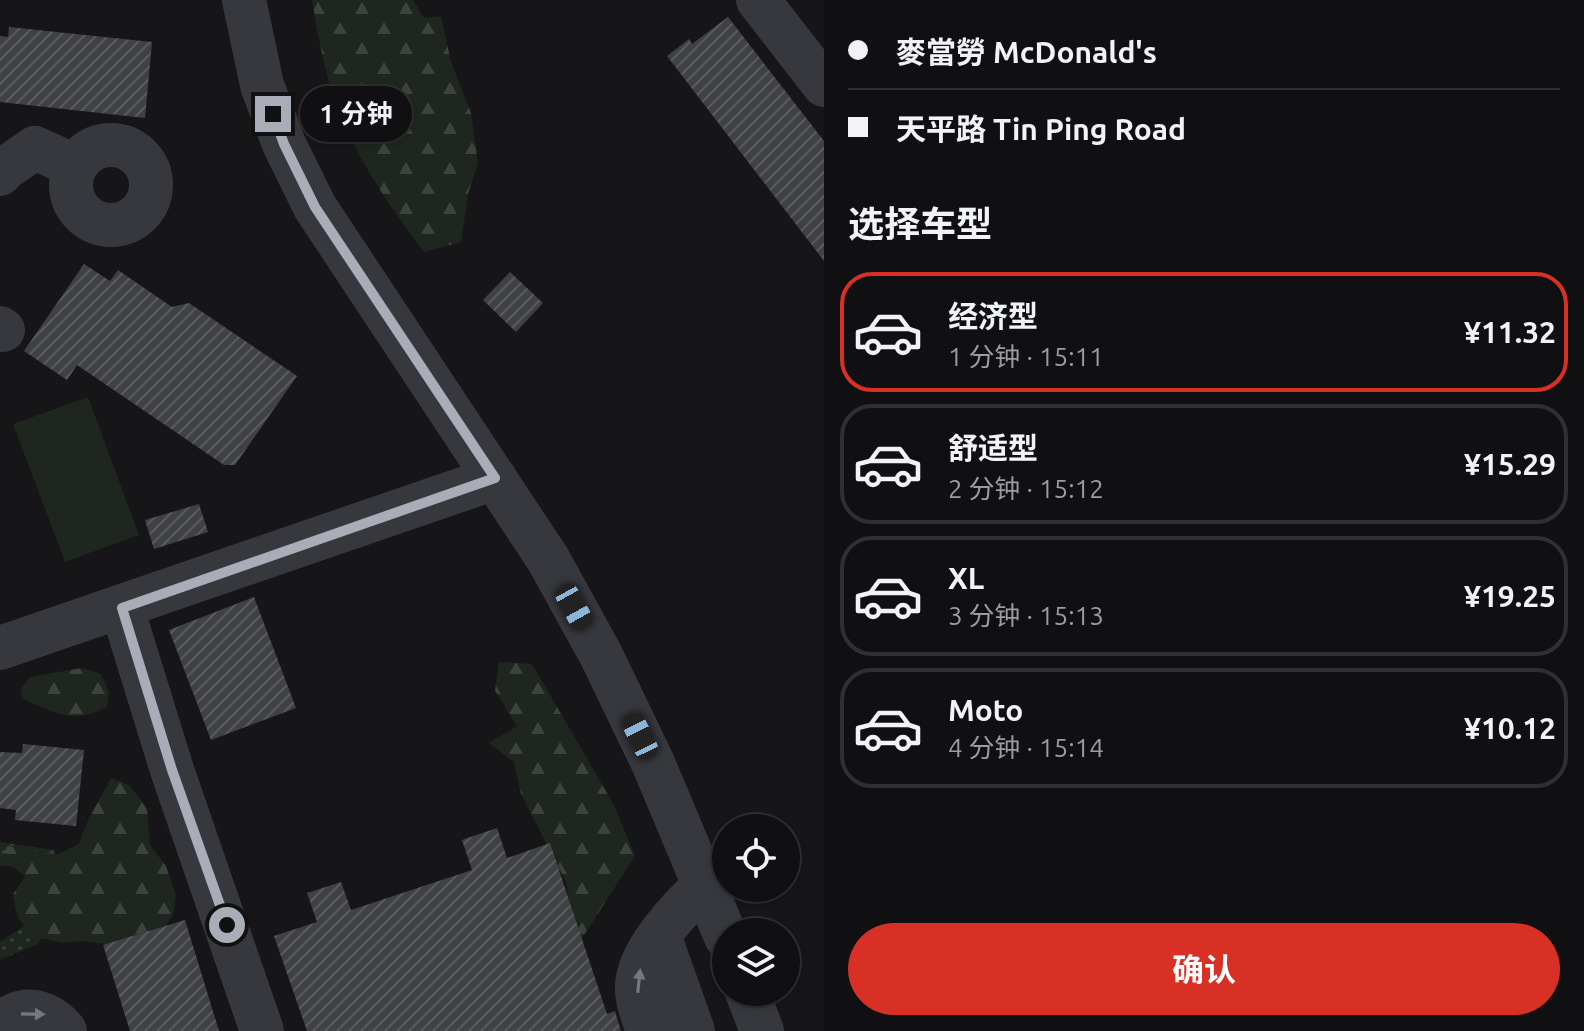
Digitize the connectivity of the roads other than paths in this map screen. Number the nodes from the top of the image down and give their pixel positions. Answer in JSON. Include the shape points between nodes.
{"nodes":[{"id":1,"x":244,"y":0,"type":"edge"},
{"id":2,"x":758,"y":0,"type":"edge"},
{"id":3,"x":824,"y":85,"type":"edge"},
{"id":4,"x":75,"y":166,"type":"dead end"},
{"id":5,"x":0,"y":174,"type":"edge"},
{"id":6,"x":495,"y":478,"type":"junction"},
{"id":7,"x":122,"y":608,"type":"junction"},
{"id":8,"x":0,"y":648,"type":"edge"},
{"id":9,"x":706,"y":884,"type":"junction"},
{"id":10,"x":719,"y":918,"type":"edge"},
{"id":11,"x":659,"y":935,"type":"junction"},
{"id":12,"x":752,"y":1006,"type":"edge"},
{"id":13,"x":0,"y":1029,"type":"edge"},
{"id":14,"x":65,"y":1031,"type":"edge"},
{"id":15,"x":262,"y":1031,"type":"edge"},
{"id":16,"x":648,"y":1031,"type":"edge"},
{"id":17,"x":693,"y":1031,"type":"edge"},
{"id":18,"x":762,"y":1031,"type":"edge"}],
"edges":[{"from":1,"to":6,"type":"street","via":[[262,85],[315,207]]},
{"from":2,"to":3,"type":"street"},
{"from":4,"to":5,"type":"street","via":[[35,148]]},
{"from":6,"to":7,"type":"street"},
{"from":6,"to":9,"type":"street","via":[[601,655]]},
{"from":7,"to":8,"type":"street"},
{"from":7,"to":15,"type":"street"},
{"from":9,"to":10,"type":"street"},
{"from":9,"to":11,"type":"street"},
{"from":16,"to":11,"type":"street","one_way":true,"via":[[636,986]]},
{"from":11,"to":17,"type":"street"},
{"from":12,"to":18,"type":"street"},
{"from":13,"to":14,"type":"street","one_way":true,"via":[[12,1016],[36,1011]]}]}
